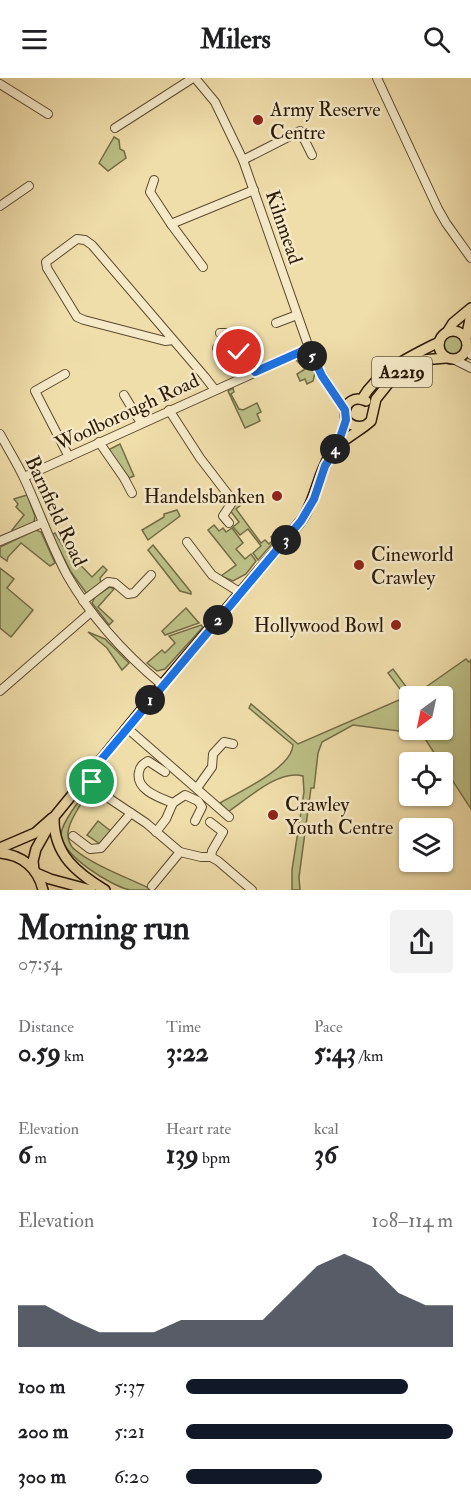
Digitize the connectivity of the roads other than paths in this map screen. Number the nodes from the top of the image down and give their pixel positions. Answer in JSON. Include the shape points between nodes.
{"nodes":[{"id":1,"x":194,"y":78,"type":"edge"},
{"id":2,"x":376,"y":78,"type":"edge"},
{"id":3,"x":0,"y":84,"type":"edge"},
{"id":4,"x":48,"y":114,"type":"dead end"},
{"id":5,"x":115,"y":128,"type":"dead end"},
{"id":6,"x":312,"y":155,"type":"dead end"},
{"id":7,"x":243,"y":160,"type":"junction"},
{"id":8,"x":154,"y":180,"type":"dead end"},
{"id":9,"x":29,"y":186,"type":"dead end"},
{"id":10,"x":254,"y":190,"type":"junction"},
{"id":11,"x":0,"y":206,"type":"edge"},
{"id":12,"x":171,"y":224,"type":"junction"},
{"id":13,"x":471,"y":258,"type":"edge"},
{"id":14,"x":203,"y":267,"type":"dead end"},
{"id":15,"x":471,"y":308,"type":"edge"},
{"id":16,"x":471,"y":314,"type":"edge"},
{"id":17,"x":297,"y":315,"type":"junction"},
{"id":18,"x":276,"y":323,"type":"dead end"},
{"id":19,"x":448,"y":332,"type":"junction"},
{"id":20,"x":220,"y":333,"type":"dead end"},
{"id":21,"x":173,"y":340,"type":"junction"},
{"id":22,"x":466,"y":341,"type":"junction"},
{"id":23,"x":439,"y":342,"type":"junction"},
{"id":24,"x":217,"y":348,"type":"dead end"},
{"id":25,"x":309,"y":348,"type":"junction"},
{"id":26,"x":239,"y":352,"type":"junction"},
{"id":27,"x":471,"y":355,"type":"edge"},
{"id":28,"x":450,"y":358,"type":"junction"},
{"id":29,"x":471,"y":368,"type":"edge"},
{"id":30,"x":255,"y":372,"type":"junction"},
{"id":31,"x":65,"y":374,"type":"dead end"},
{"id":32,"x":215,"y":390,"type":"junction"},
{"id":33,"x":124,"y":395,"type":"dead end"},
{"id":34,"x":362,"y":399,"type":"junction"},
{"id":35,"x":372,"y":409,"type":"junction"},
{"id":36,"x":169,"y":410,"type":"junction"},
{"id":37,"x":347,"y":410,"type":"junction"},
{"id":38,"x":141,"y":423,"type":"junction"},
{"id":39,"x":364,"y":426,"type":"junction"},
{"id":40,"x":0,"y":434,"type":"edge"},
{"id":41,"x":99,"y":442,"type":"junction"},
{"id":42,"x":337,"y":447,"type":"junction"},
{"id":43,"x":69,"y":457,"type":"junction"},
{"id":44,"x":24,"y":477,"type":"junction"},
{"id":45,"x":132,"y":493,"type":"dead end"},
{"id":46,"x":42,"y":523,"type":"junction"},
{"id":47,"x":229,"y":523,"type":"dead end"},
{"id":48,"x":0,"y":541,"type":"edge"},
{"id":49,"x":187,"y":542,"type":"dead end"},
{"id":50,"x":151,"y":575,"type":"dead end"},
{"id":51,"x":240,"y":593,"type":"junction"},
{"id":52,"x":83,"y":601,"type":"junction"},
{"id":53,"x":91,"y":612,"type":"junction"},
{"id":54,"x":162,"y":685,"type":"junction"},
{"id":55,"x":0,"y":691,"type":"edge"},
{"id":56,"x":127,"y":728,"type":"junction"},
{"id":57,"x":233,"y":744,"type":"dead end"},
{"id":58,"x":165,"y":772,"type":"dead end"},
{"id":59,"x":88,"y":777,"type":"junction"},
{"id":60,"x":197,"y":788,"type":"junction"},
{"id":61,"x":173,"y":803,"type":"junction"},
{"id":62,"x":131,"y":813,"type":"junction"},
{"id":63,"x":54,"y":817,"type":"junction"},
{"id":64,"x":229,"y":817,"type":"dead end"},
{"id":65,"x":195,"y":821,"type":"dead end"},
{"id":66,"x":210,"y":822,"type":"dead end"},
{"id":67,"x":156,"y":832,"type":"junction"},
{"id":68,"x":73,"y":836,"type":"dead end"},
{"id":69,"x":0,"y":848,"type":"edge"},
{"id":70,"x":180,"y":852,"type":"junction"},
{"id":71,"x":0,"y":853,"type":"edge"},
{"id":72,"x":211,"y":858,"type":"junction"},
{"id":73,"x":35,"y":871,"type":"junction"},
{"id":74,"x":152,"y":886,"type":"dead end"},
{"id":75,"x":43,"y":890,"type":"edge"},
{"id":76,"x":91,"y":890,"type":"edge"},
{"id":77,"x":105,"y":890,"type":"edge"},
{"id":78,"x":252,"y":890,"type":"edge"}],
"edges":[{"from":1,"to":5,"type":"street"},
{"from":1,"to":7,"type":"street","name":"Kilnmead","via":[[215,102]]},
{"from":2,"to":13,"type":"street","via":[[442,216]]},
{"from":3,"to":4,"type":"street"},
{"from":6,"to":7,"type":"street","via":[[300,131]]},
{"from":7,"to":10,"type":"street","name":"Kilnmead"},
{"from":8,"to":12,"type":"street","via":[[150,192]]},
{"from":9,"to":11,"type":"street"},
{"from":10,"to":12,"type":"street"},
{"from":10,"to":17,"type":"street","name":"Kilnmead"},
{"from":12,"to":14,"type":"street"},
{"from":15,"to":19,"type":"main road","number":"A2219"},
{"from":16,"to":22,"type":"main road"},
{"from":17,"to":18,"type":"street"},
{"from":17,"to":25,"type":"street","name":"Kilnmead"},
{"from":19,"to":22,"type":"main road","via":[[460,333]]},
{"from":19,"to":23,"type":"main road","number":"A2219"},
{"from":20,"to":26,"type":"street","via":[[225,333]]},
{"from":21,"to":21,"type":"street","via":[[77,317],[46,262],[77,239],[86,240]]},
{"from":21,"to":32,"type":"street"},
{"from":22,"to":27,"type":"street"},
{"from":22,"to":28,"type":"main road","number":"A2219","via":[[463,355]]},
{"from":23,"to":28,"type":"main road","number":"A2219","via":[[441,353]]},
{"from":23,"to":34,"type":"main road","number":"A2219","via":[[410,355],[378,380]]},
{"from":24,"to":26,"type":"street","via":[[225,359]]},
{"from":25,"to":30,"type":"street","name":"Woolborough Road"},
{"from":25,"to":37,"type":"street","name":"Kilnmead","via":[[322,376]]},
{"from":26,"to":30,"type":"street"},
{"from":28,"to":29,"type":"street"},
{"from":28,"to":35,"type":"main road","number":"A2219","via":[[422,360],[403,371],[383,389]]},
{"from":30,"to":32,"type":"street","name":"Woolborough Road"},
{"from":31,"to":43,"type":"street","via":[[35,392]]},
{"from":32,"to":36,"type":"street","name":"Woolborough Road"},
{"from":33,"to":38,"type":"street"},
{"from":34,"to":35,"type":"main road","number":"A2219"},
{"from":34,"to":37,"type":"main road","number":"A2219"},
{"from":35,"to":39,"type":"main road","number":"A2219","via":[[372,417]]},
{"from":36,"to":38,"type":"street","name":"Woolborough Road"},
{"from":36,"to":47,"type":"street","via":[[233,501],[223,516]]},
{"from":37,"to":39,"type":"main road","via":[[357,427]]},
{"from":37,"to":42,"type":"main road","number":"A2219"},
{"from":38,"to":41,"type":"street","name":"Woolborough Road"},
{"from":39,"to":42,"type":"main road","number":"A2219"},
{"from":40,"to":44,"type":"street","name":"Barnfield Road"},
{"from":41,"to":43,"type":"street","name":"Woolborough Road"},
{"from":41,"to":45,"type":"street"},
{"from":42,"to":51,"type":"main road","number":"A2219","via":[[327,460],[307,512]]},
{"from":43,"to":44,"type":"street","name":"Woolborough Road"},
{"from":44,"to":46,"type":"street","name":"Barnfield Road"},
{"from":46,"to":48,"type":"street"},
{"from":46,"to":52,"type":"street","name":"Barnfield Road"},
{"from":49,"to":51,"type":"street","via":[[212,575]]},
{"from":50,"to":52,"type":"street","name":"Barnfield Road","via":[[134,593],[128,594],[116,583],[108,582]]},
{"from":51,"to":54,"type":"main road","number":"A2219"},
{"from":52,"to":53,"type":"street","name":"Barnfield Road"},
{"from":53,"to":54,"type":"street","name":"Barnfield Road","via":[[138,665]]},
{"from":53,"to":55,"type":"street"},
{"from":54,"to":56,"type":"main road","number":"A2219"},
{"from":56,"to":59,"type":"main road","number":"A2219"},
{"from":56,"to":60,"type":"street"},
{"from":57,"to":60,"type":"street","via":[[224,742],[213,754],[212,767]]},
{"from":58,"to":61,"type":"street","via":[[145,762],[139,780],[149,792]]},
{"from":59,"to":62,"type":"street"},
{"from":59,"to":63,"type":"main road","number":"A2219"},
{"from":60,"to":64,"type":"street"},
{"from":61,"to":65,"type":"street","via":[[185,795],[198,801],[202,807]]},
{"from":61,"to":67,"type":"street"},
{"from":62,"to":67,"type":"street"},
{"from":62,"to":68,"type":"street","via":[[101,848],[90,849]]},
{"from":63,"to":69,"type":"main road","number":"A2219","via":[[34,833]]},
{"from":63,"to":73,"type":"main road","number":"A2219","via":[[36,849]]},
{"from":63,"to":77,"type":"main road","via":[[55,837],[68,861]]},
{"from":66,"to":72,"type":"street","via":[[223,832]]},
{"from":67,"to":70,"type":"street"},
{"from":70,"to":72,"type":"street"},
{"from":70,"to":74,"type":"street"},
{"from":71,"to":73,"type":"main road","via":[[21,859]]},
{"from":72,"to":78,"type":"street"},
{"from":73,"to":75,"type":"main road"},
{"from":73,"to":76,"type":"main road"}]}
